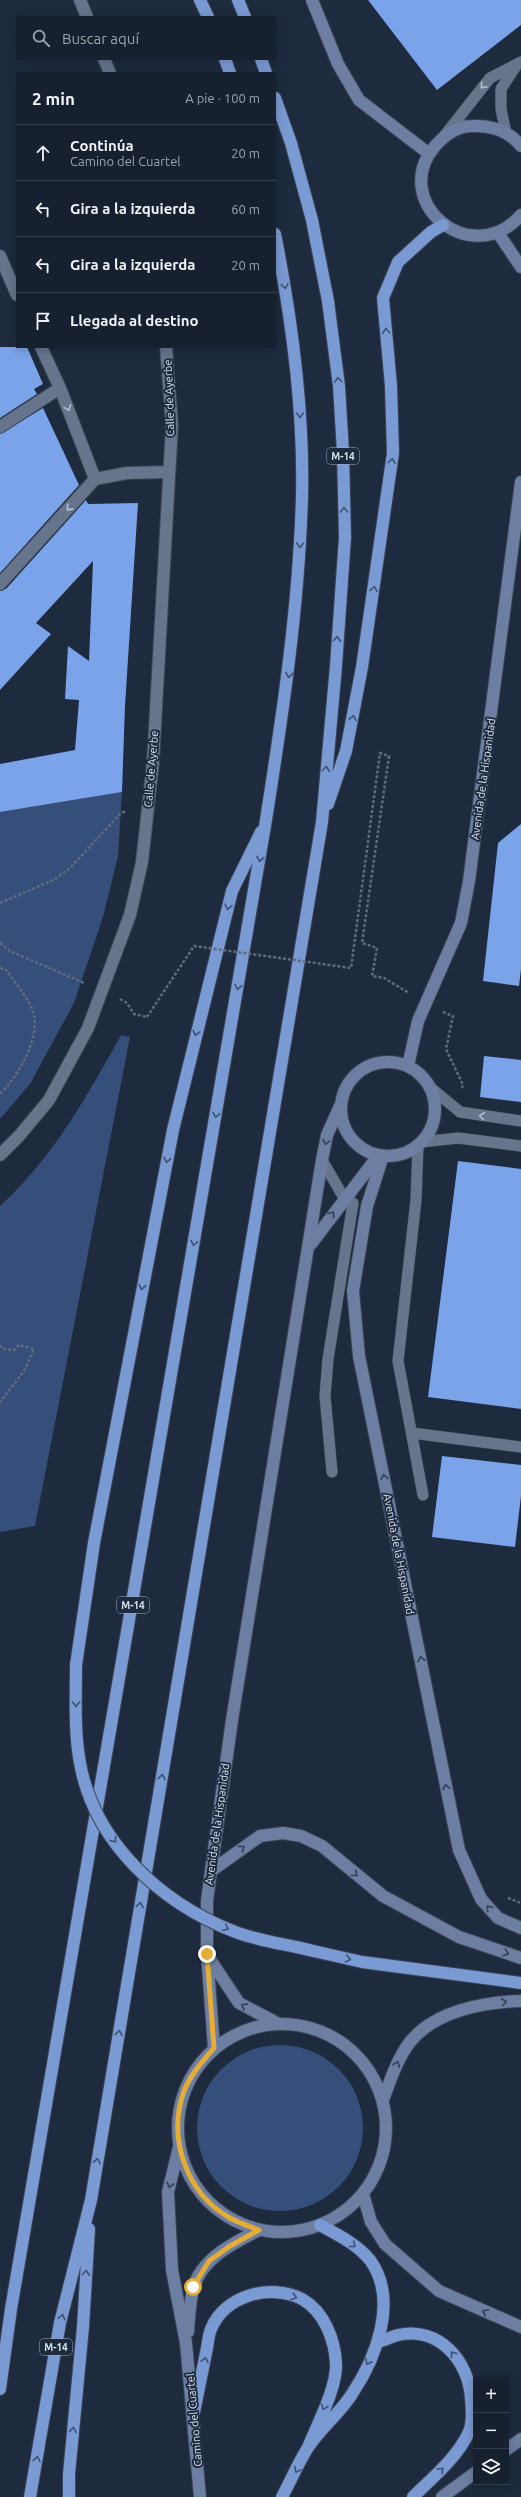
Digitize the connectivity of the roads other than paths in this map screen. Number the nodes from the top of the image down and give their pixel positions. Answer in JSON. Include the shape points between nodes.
{"nodes":[{"id":1,"x":80,"y":0,"type":"edge"},
{"id":2,"x":200,"y":0,"type":"edge"},
{"id":3,"x":238,"y":0,"type":"edge"},
{"id":4,"x":312,"y":0,"type":"edge"},
{"id":5,"x":87,"y":16,"type":"edge"},
{"id":6,"x":208,"y":16,"type":"edge"},
{"id":7,"x":245,"y":16,"type":"edge"},
{"id":8,"x":104,"y":60,"type":"edge"},
{"id":9,"x":225,"y":60,"type":"edge"},
{"id":10,"x":261,"y":60,"type":"edge"},
{"id":11,"x":518,"y":64,"type":"edge"},
{"id":12,"x":110,"y":72,"type":"edge"},
{"id":13,"x":230,"y":72,"type":"edge"},
{"id":14,"x":266,"y":72,"type":"edge"},
{"id":15,"x":276,"y":101,"type":"edge"},
{"id":16,"x":506,"y":133,"type":"junction"},
{"id":17,"x":445,"y":135,"type":"junction"},
{"id":18,"x":521,"y":146,"type":"edge"},
{"id":19,"x":428,"y":153,"type":"junction"},
{"id":20,"x":521,"y":215,"type":"edge"},
{"id":21,"x":443,"y":225,"type":"junction"},
{"id":22,"x":498,"y":233,"type":"junction"},
{"id":23,"x":276,"y":239,"type":"edge"},
{"id":24,"x":1,"y":265,"type":"edge"},
{"id":25,"x":521,"y":267,"type":"edge"},
{"id":26,"x":16,"y":293,"type":"edge"},
{"id":27,"x":41,"y":348,"type":"edge"},
{"id":28,"x":166,"y":348,"type":"edge"},
{"id":29,"x":60,"y":388,"type":"junction"},
{"id":30,"x":0,"y":427,"type":"edge"},
{"id":31,"x":168,"y":472,"type":"junction"},
{"id":32,"x":95,"y":479,"type":"junction"},
{"id":33,"x":521,"y":482,"type":"edge"},
{"id":34,"x":0,"y":584,"type":"edge"},
{"id":35,"x":266,"y":820,"type":"junction"},
{"id":36,"x":322,"y":822,"type":"junction"},
{"id":37,"x":408,"y":1066,"type":"junction"},
{"id":38,"x":430,"y":1087,"type":"junction"},
{"id":39,"x":340,"y":1106,"type":"junction"},
{"id":40,"x":521,"y":1122,"type":"edge"},
{"id":41,"x":420,"y":1144,"type":"junction"},
{"id":42,"x":521,"y":1146,"type":"edge"},
{"id":43,"x":0,"y":1155,"type":"edge"},
{"id":44,"x":381,"y":1156,"type":"junction"},
{"id":45,"x":322,"y":1160,"type":"junction"},
{"id":46,"x":348,"y":1201,"type":"junction"},
{"id":47,"x":367,"y":1206,"type":"junction"},
{"id":48,"x":310,"y":1246,"type":"junction"},
{"id":49,"x":412,"y":1433,"type":"junction"},
{"id":50,"x":521,"y":1447,"type":"edge"},
{"id":51,"x":332,"y":1472,"type":"dead end"},
{"id":52,"x":423,"y":1495,"type":"dead end"},
{"id":53,"x":210,"y":1871,"type":"junction"},
{"id":54,"x":521,"y":1928,"type":"edge"},
{"id":55,"x":207,"y":1954,"type":"junction"},
{"id":56,"x":521,"y":1958,"type":"edge"},
{"id":57,"x":521,"y":1983,"type":"edge"},
{"id":58,"x":521,"y":2001,"type":"edge"},
{"id":59,"x":279,"y":2024,"type":"junction"},
{"id":60,"x":214,"y":2048,"type":"junction"},
{"id":61,"x":383,"y":2100,"type":"junction"},
{"id":62,"x":179,"y":2147,"type":"junction"},
{"id":63,"x":363,"y":2194,"type":"junction"},
{"id":64,"x":90,"y":2200,"type":"junction"},
{"id":65,"x":320,"y":2225,"type":"junction"},
{"id":66,"x":259,"y":2230,"type":"junction"},
{"id":67,"x":521,"y":2327,"type":"edge"},
{"id":68,"x":378,"y":2342,"type":"junction"},
{"id":69,"x":186,"y":2343,"type":"junction"},
{"id":70,"x":0,"y":2389,"type":"edge"},
{"id":71,"x":194,"y":2412,"type":"junction"},
{"id":72,"x":521,"y":2439,"type":"edge"},
{"id":73,"x":310,"y":2445,"type":"junction"},
{"id":74,"x":507,"y":2449,"type":"edge"},
{"id":75,"x":473,"y":2474,"type":"edge"},
{"id":76,"x":30,"y":2497,"type":"edge"},
{"id":77,"x":69,"y":2497,"type":"edge"},
{"id":78,"x":200,"y":2497,"type":"edge"},
{"id":79,"x":282,"y":2497,"type":"edge"},
{"id":80,"x":413,"y":2497,"type":"edge"},
{"id":81,"x":442,"y":2497,"type":"edge"}],
"edges":[{"from":1,"to":5,"type":"street"},
{"from":2,"to":6,"type":"highway"},
{"from":3,"to":7,"type":"highway"},
{"from":4,"to":19,"type":"street","via":[[338,64],[359,100]]},
{"from":8,"to":12,"type":"street"},
{"from":9,"to":13,"type":"highway"},
{"from":10,"to":14,"type":"highway"},
{"from":11,"to":16,"type":"lane","via":[[501,89],[501,109]]},
{"from":11,"to":17,"type":"lane","one_way":true,"via":[[490,78]]},
{"from":36,"to":15,"type":"highway","number":"M-14","one_way":true,"via":[[345,537],[339,386],[327,294],[312,220],[291,143]]},
{"from":16,"to":17,"type":"street","via":[[486,126],[465,126]]},
{"from":16,"to":18,"type":"street"},
{"from":17,"to":19,"type":"street"},
{"from":19,"to":21,"type":"street","via":[[422,172],[422,192],[430,210]]},
{"from":20,"to":22,"type":"street","via":[[513,224]]},
{"from":21,"to":22,"type":"street","via":[[460,234],[479,236]]},
{"from":36,"to":21,"type":"highway","one_way":true,"via":[[346,751],[362,667],[390,485],[393,453],[392,386],[383,298],[398,262],[431,232]]},
{"from":22,"to":25,"type":"street"},
{"from":23,"to":35,"type":"highway","number":"M-14","one_way":true,"via":[[289,304],[299,387],[302,494],[298,580],[288,678]]},
{"from":24,"to":26,"type":"street"},
{"from":27,"to":29,"type":"street"},
{"from":28,"to":31,"type":"street","name":"Calle de Ayerbe","via":[[172,425]]},
{"from":29,"to":30,"type":"street"},
{"from":29,"to":32,"type":"street","one_way":true},
{"from":31,"to":32,"type":"street","via":[[128,472]]},
{"from":31,"to":43,"type":"street","name":"Calle de Ayerbe","via":[[153,762],[142,862],[130,915],[88,1028],[49,1100]]},
{"from":32,"to":34,"type":"street","one_way":true},
{"from":33,"to":37,"type":"street","name":"Avenida de la Hispanidad","via":[[469,881],[461,923],[418,1021]]},
{"from":35,"to":57,"type":"highway","one_way":true,"bridge":true,"via":[[232,892],[172,1130],[94,1543],[76,1666],[76,1724],[80,1764],[92,1799],[108,1832],[136,1868],[165,1894],[197,1915],[234,1932],[362,1962]]},
{"from":35,"to":70,"type":"highway","number":"M-14","one_way":true,"via":[[11,2308]]},
{"from":64,"to":36,"type":"highway","number":"M-14","one_way":true},
{"from":37,"to":38,"type":"street","via":[[421,1074]]},
{"from":37,"to":39,"type":"street","via":[[390,1061],[372,1064],[356,1073],[345,1088]]},
{"from":40,"to":38,"type":"lane","one_way":true,"via":[[460,1112]]},
{"from":38,"to":41,"type":"street","via":[[435,1100],[435,1115],[431,1129]]},
{"from":39,"to":44,"type":"street","via":[[342,1123],[350,1138],[362,1149]]},
{"from":39,"to":45,"type":"street","name":"Avenida de la Hispanidad","one_way":true,"via":[[327,1135]]},
{"from":41,"to":42,"type":"lane","via":[[458,1138]]},
{"from":41,"to":44,"type":"street","via":[[400,1155]]},
{"from":41,"to":49,"type":"lane","via":[[398,1361]]},
{"from":44,"to":46,"type":"street","name":"Avenida de la Hispanidad"},
{"from":44,"to":47,"type":"street","name":"Avenida de la Hispanidad"},
{"from":45,"to":46,"type":"lane"},
{"from":45,"to":48,"type":"street","name":"Avenida de la Hispanidad"},
{"from":46,"to":47,"type":"lane"},
{"from":48,"to":46,"type":"street","name":"Avenida de la Hispanidad","one_way":true},
{"from":46,"to":51,"type":"lane","via":[[325,1396]]},
{"from":54,"to":47,"type":"street","name":"Avenida de la Hispanidad","one_way":true,"via":[[498,1918],[481,1899],[459,1850],[359,1356],[352,1291]]},
{"from":48,"to":53,"type":"street","name":"Avenida de la Hispanidad","via":[[232,1720]]},
{"from":49,"to":50,"type":"lane"},
{"from":49,"to":52,"type":"lane"},
{"from":53,"to":55,"type":"street","name":"Avenida de la Hispanidad"},
{"from":53,"to":56,"type":"street","one_way":true,"via":[[260,1836],[283,1833],[301,1836],[322,1846],[383,1896],[459,1937]]},
{"from":59,"to":55,"type":"street","one_way":true,"via":[[239,2003]]},
{"from":55,"to":60,"type":"street","name":"Avenida de la Hispanidad"},
{"from":61,"to":58,"type":"street","one_way":true,"via":[[400,2058],[410,2042],[428,2026],[453,2012],[482,2005]]},
{"from":59,"to":60,"type":"street","via":[[244,2031]]},
{"from":59,"to":61,"type":"street","via":[[313,2028],[344,2044],[368,2069]]},
{"from":60,"to":62,"type":"street","via":[[196,2069],[183,2093],[178,2120]]},
{"from":61,"to":63,"type":"street","via":[[386,2133],[380,2165]]},
{"from":62,"to":66,"type":"street","via":[[189,2175],[206,2200],[230,2218]]},
{"from":62,"to":69,"type":"street","name":"Camino del Cuartel","one_way":true,"via":[[168,2192],[172,2270]]},
{"from":63,"to":65,"type":"street","via":[[344,2212]]},
{"from":67,"to":63,"type":"street","one_way":true,"via":[[439,2291],[385,2244],[371,2222]]},
{"from":76,"to":64,"type":"highway","number":"M-14","one_way":true,"via":[[60,2323]]},
{"from":77,"to":64,"type":"highway","one_way":true},
{"from":65,"to":66,"type":"street","via":[[290,2232]]},
{"from":65,"to":68,"type":"highway","one_way":true,"via":[[353,2244],[370,2260],[377,2273],[383,2290],[384,2311]]},
{"from":66,"to":69,"type":"street","name":"Camino del Cuartel","via":[[209,2261],[193,2287]]},
{"from":68,"to":73,"type":"highway","one_way":true,"via":[[353,2393]]},
{"from":80,"to":68,"type":"highway","one_way":true,"via":[[445,2466],[469,2431],[472,2412],[470,2388],[464,2369],[452,2351],[438,2340],[417,2335],[399,2335]]},
{"from":69,"to":71,"type":"street","name":"Camino del Cuartel"},
{"from":71,"to":73,"type":"highway","one_way":true,"via":[[211,2329],[223,2311],[238,2299],[261,2292],[283,2293],[303,2300],[319,2315],[329,2329],[334,2344],[336,2366],[332,2386]]},
{"from":71,"to":78,"type":"street","name":"Camino del Cuartel"},
{"from":72,"to":74,"type":"street"},
{"from":73,"to":79,"type":"highway","one_way":true},
{"from":75,"to":81,"type":"street"}]}
